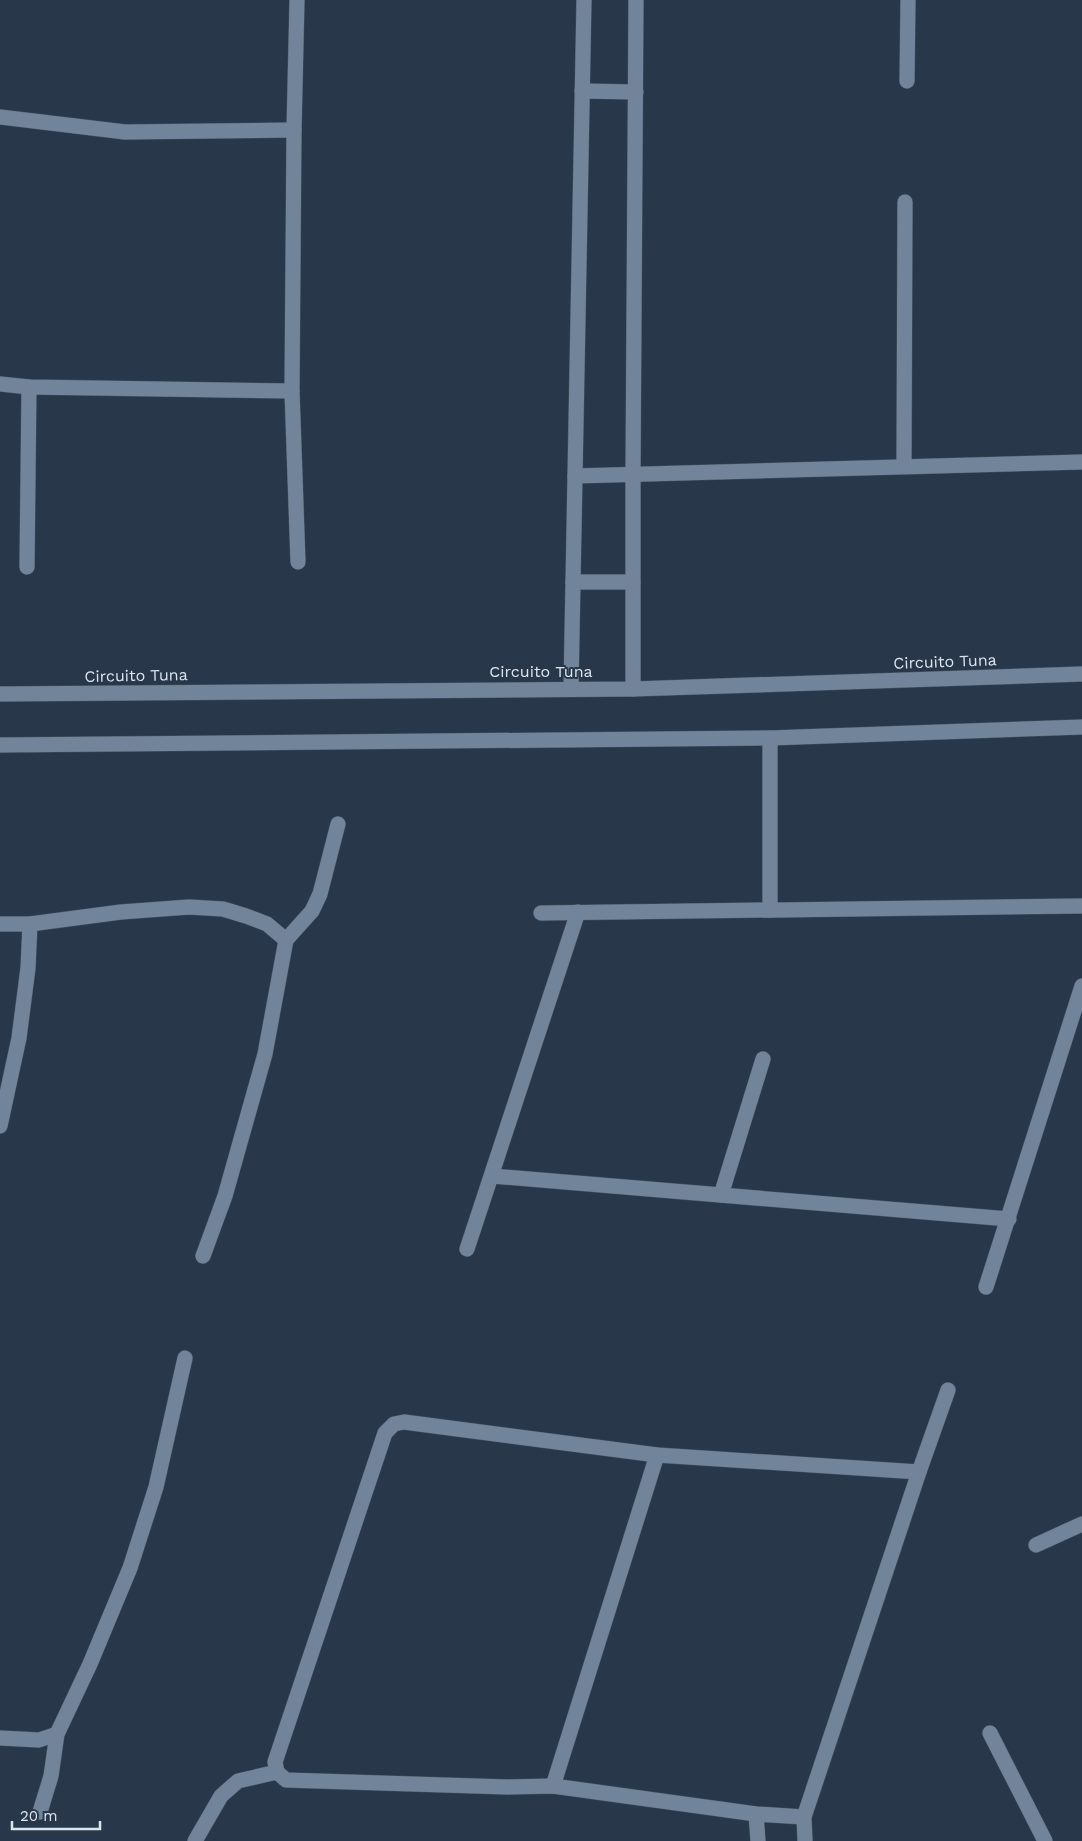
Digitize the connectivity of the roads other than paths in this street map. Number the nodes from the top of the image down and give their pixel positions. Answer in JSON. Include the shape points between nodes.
{"nodes":[{"id":1,"x":297,"y":0,"type":"edge"},
{"id":2,"x":584,"y":0,"type":"edge"},
{"id":3,"x":636,"y":0,"type":"edge"},
{"id":4,"x":908,"y":0,"type":"edge"},
{"id":5,"x":907,"y":81,"type":"dead end"},
{"id":6,"x":582,"y":90,"type":"junction"},
{"id":7,"x":636,"y":92,"type":"junction"},
{"id":8,"x":0,"y":117,"type":"edge"},
{"id":9,"x":294,"y":130,"type":"junction"},
{"id":10,"x":905,"y":202,"type":"dead end"},
{"id":11,"x":0,"y":384,"type":"edge"},
{"id":12,"x":29,"y":387,"type":"junction"},
{"id":13,"x":292,"y":391,"type":"junction"},
{"id":14,"x":1082,"y":462,"type":"edge"},
{"id":15,"x":904,"y":466,"type":"junction"},
{"id":16,"x":633,"y":475,"type":"junction"},
{"id":17,"x":576,"y":476,"type":"junction"},
{"id":18,"x":298,"y":562,"type":"dead end"},
{"id":19,"x":27,"y":567,"type":"dead end"},
{"id":20,"x":573,"y":582,"type":"junction"},
{"id":21,"x":633,"y":582,"type":"junction"},
{"id":22,"x":1082,"y":674,"type":"edge"},
{"id":23,"x":571,"y":688,"type":"junction"},
{"id":24,"x":633,"y":689,"type":"junction"},
{"id":25,"x":0,"y":694,"type":"edge"},
{"id":26,"x":1082,"y":726,"type":"edge"},
{"id":27,"x":770,"y":738,"type":"junction"},
{"id":28,"x":0,"y":746,"type":"edge"},
{"id":29,"x":338,"y":824,"type":"dead end"},
{"id":30,"x":1082,"y":906,"type":"edge"},
{"id":31,"x":770,"y":910,"type":"junction"},
{"id":32,"x":578,"y":912,"type":"junction"},
{"id":33,"x":541,"y":913,"type":"dead end"},
{"id":34,"x":0,"y":924,"type":"edge"},
{"id":35,"x":30,"y":924,"type":"junction"},
{"id":36,"x":286,"y":940,"type":"junction"},
{"id":37,"x":1082,"y":986,"type":"edge"},
{"id":38,"x":763,"y":1059,"type":"dead end"},
{"id":39,"x":0,"y":1126,"type":"edge"},
{"id":40,"x":492,"y":1176,"type":"junction"},
{"id":41,"x":721,"y":1195,"type":"junction"},
{"id":42,"x":1009,"y":1219,"type":"junction"},
{"id":43,"x":467,"y":1249,"type":"dead end"},
{"id":44,"x":203,"y":1256,"type":"dead end"},
{"id":45,"x":986,"y":1287,"type":"dead end"},
{"id":46,"x":185,"y":1358,"type":"dead end"},
{"id":47,"x":948,"y":1390,"type":"dead end"},
{"id":48,"x":658,"y":1456,"type":"junction"},
{"id":49,"x":919,"y":1472,"type":"junction"},
{"id":50,"x":1082,"y":1524,"type":"edge"},
{"id":51,"x":1036,"y":1545,"type":"dead end"},
{"id":52,"x":990,"y":1732,"type":"dead end"},
{"id":53,"x":57,"y":1734,"type":"junction"},
{"id":54,"x":0,"y":1738,"type":"edge"},
{"id":55,"x":277,"y":1772,"type":"junction"},
{"id":56,"x":553,"y":1786,"type":"junction"},
{"id":57,"x":40,"y":1812,"type":"dead end"},
{"id":58,"x":756,"y":1814,"type":"junction"},
{"id":59,"x":804,"y":1817,"type":"junction"},
{"id":60,"x":195,"y":1841,"type":"edge"},
{"id":61,"x":758,"y":1841,"type":"edge"},
{"id":62,"x":805,"y":1841,"type":"edge"},
{"id":63,"x":1045,"y":1841,"type":"edge"}],
"edges":[{"from":1,"to":9,"type":"street"},
{"from":2,"to":6,"type":"street"},
{"from":3,"to":7,"type":"street"},
{"from":4,"to":5,"type":"street"},
{"from":6,"to":7,"type":"street"},
{"from":6,"to":17,"type":"street"},
{"from":7,"to":16,"type":"street"},
{"from":8,"to":9,"type":"street","via":[[125,132]]},
{"from":9,"to":13,"type":"street"},
{"from":10,"to":15,"type":"street"},
{"from":11,"to":12,"type":"street"},
{"from":12,"to":13,"type":"street"},
{"from":12,"to":19,"type":"street"},
{"from":13,"to":18,"type":"street"},
{"from":14,"to":15,"type":"street"},
{"from":15,"to":16,"type":"street"},
{"from":16,"to":17,"type":"street"},
{"from":16,"to":21,"type":"street"},
{"from":17,"to":20,"type":"street"},
{"from":20,"to":21,"type":"street"},
{"from":20,"to":23,"type":"street"},
{"from":21,"to":24,"type":"street"},
{"from":22,"to":24,"type":"street","name":"Circuito Tuna"},
{"from":23,"to":24,"type":"street","name":"Circuito Tuna"},
{"from":23,"to":25,"type":"street","name":"Circuito Tuna"},
{"from":26,"to":27,"type":"street"},
{"from":27,"to":28,"type":"street"},
{"from":27,"to":31,"type":"street"},
{"from":29,"to":36,"type":"street","via":[[320,894],[312,911]]},
{"from":30,"to":31,"type":"street"},
{"from":31,"to":32,"type":"street"},
{"from":32,"to":33,"type":"street"},
{"from":32,"to":40,"type":"street"},
{"from":34,"to":35,"type":"street"},
{"from":35,"to":36,"type":"street","via":[[189,907],[246,916],[267,924]]},
{"from":35,"to":39,"type":"street","via":[[19,1038]]},
{"from":36,"to":44,"type":"street","via":[[265,1054],[225,1196]]},
{"from":37,"to":42,"type":"street"},
{"from":38,"to":41,"type":"street"},
{"from":40,"to":41,"type":"street"},
{"from":40,"to":43,"type":"street"},
{"from":41,"to":42,"type":"street"},
{"from":42,"to":45,"type":"street"},
{"from":46,"to":53,"type":"street","via":[[156,1487],[130,1568]]},
{"from":47,"to":49,"type":"street"},
{"from":48,"to":49,"type":"street"},
{"from":48,"to":55,"type":"street","via":[[404,1422],[394,1424],[385,1434],[275,1762]]},
{"from":48,"to":56,"type":"street"},
{"from":49,"to":59,"type":"street"},
{"from":50,"to":51,"type":"street"},
{"from":52,"to":63,"type":"street"},
{"from":53,"to":54,"type":"street","via":[[39,1740]]},
{"from":53,"to":57,"type":"street","via":[[51,1776]]},
{"from":55,"to":56,"type":"street","via":[[286,1780]]},
{"from":55,"to":60,"type":"street","via":[[238,1781],[221,1796]]},
{"from":56,"to":58,"type":"street"},
{"from":58,"to":59,"type":"street"},
{"from":58,"to":61,"type":"street"},
{"from":59,"to":62,"type":"street"}]}
